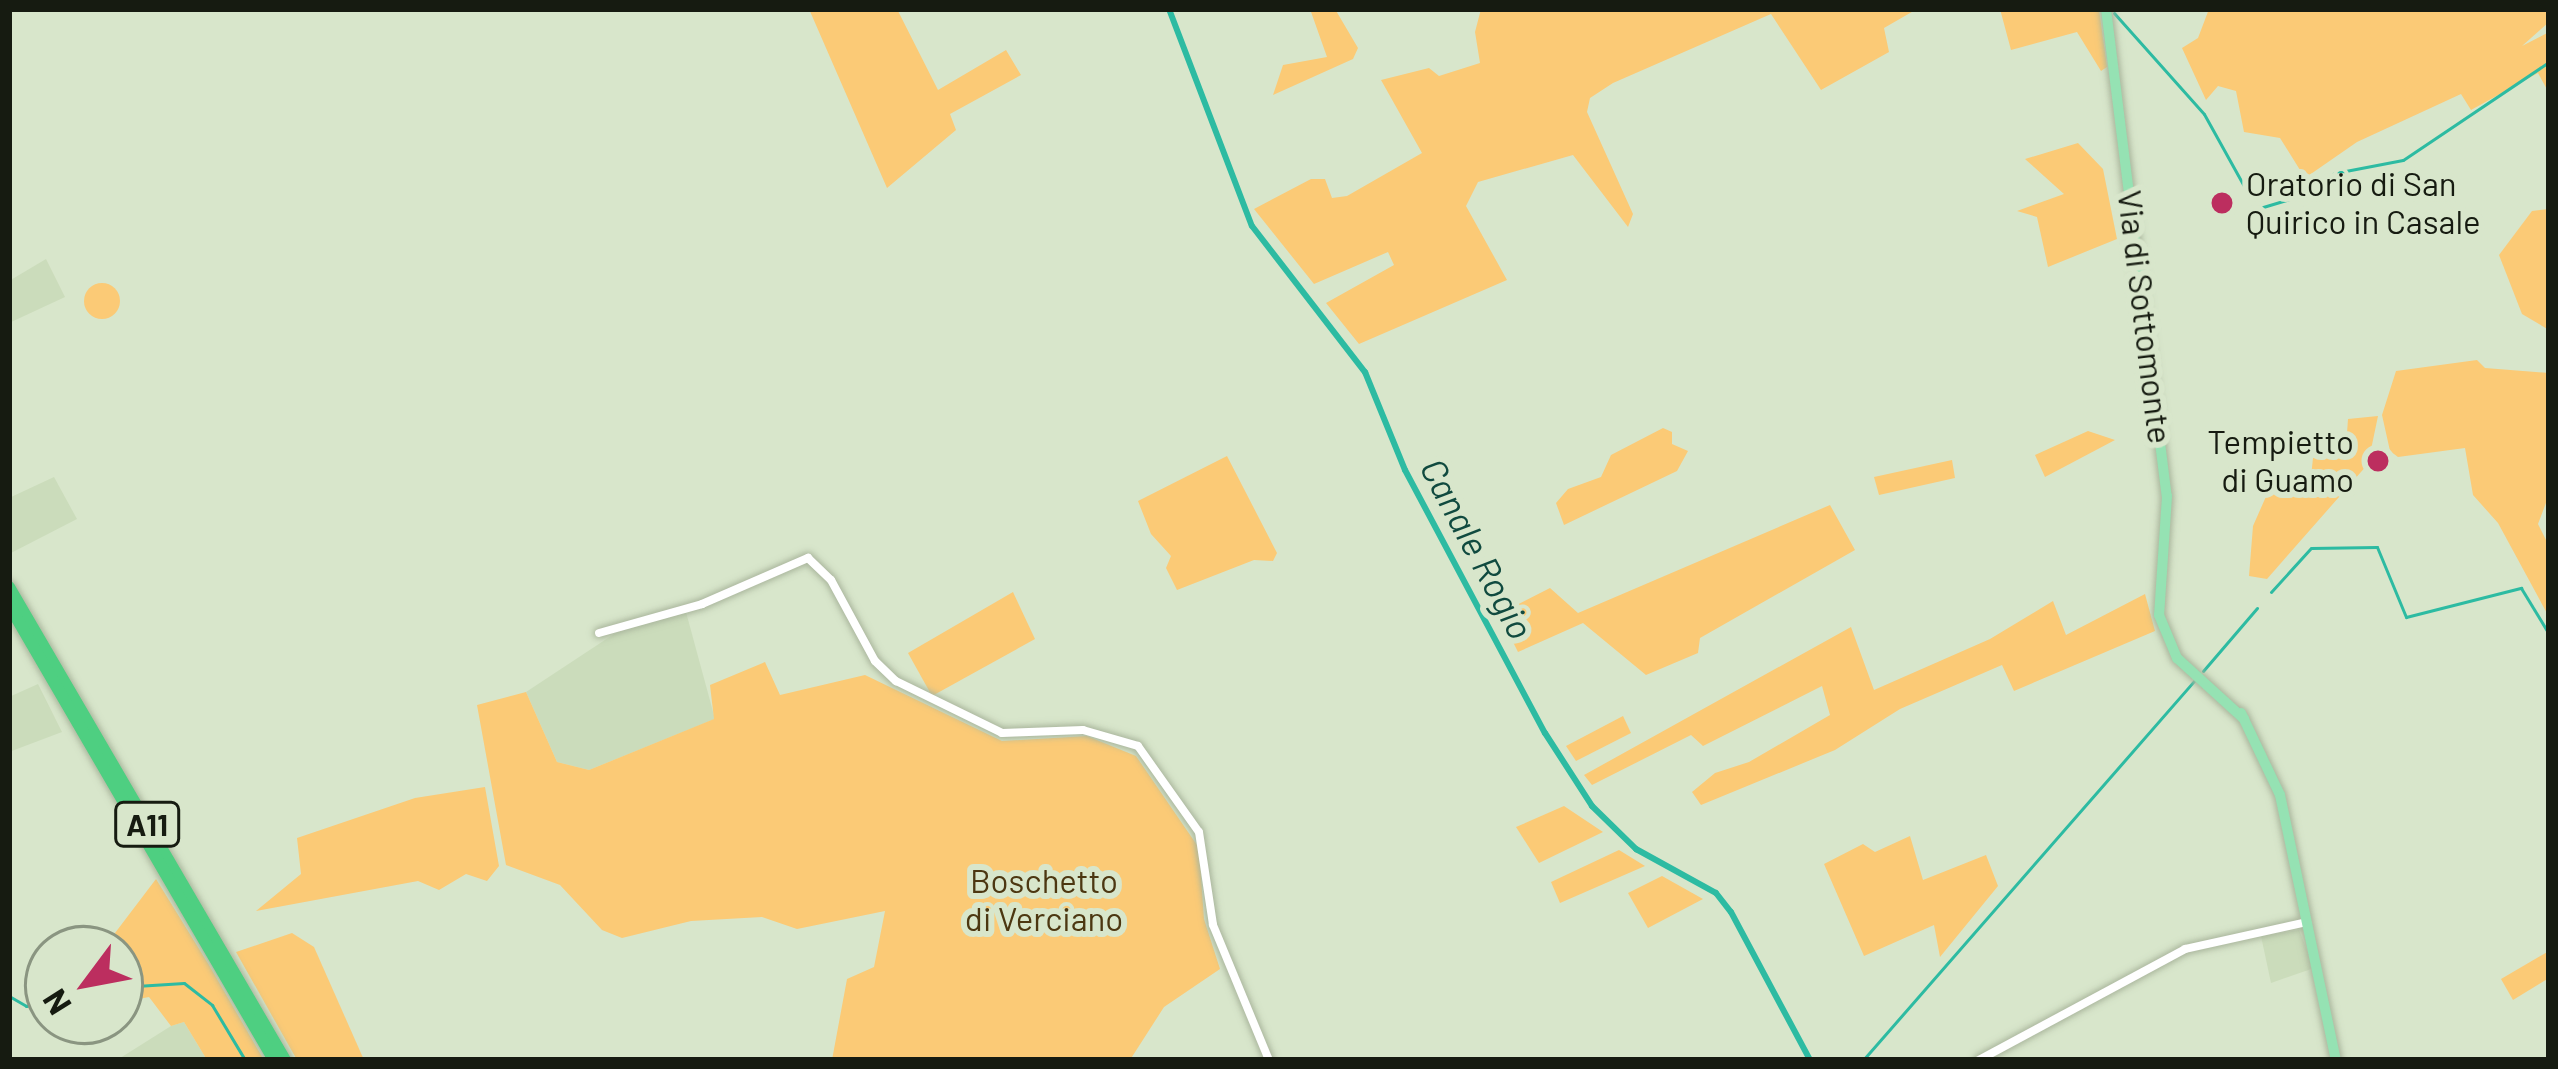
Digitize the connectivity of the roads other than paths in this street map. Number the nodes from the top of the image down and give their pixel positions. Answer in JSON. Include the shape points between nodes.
{"nodes":[{"id":1,"x":2106,"y":9,"type":"edge"},
{"id":2,"x":9,"y":587,"type":"edge"},
{"id":3,"x":9,"y":605,"type":"edge"},
{"id":4,"x":599,"y":633,"type":"dead end"},
{"id":5,"x":2307,"y":922,"type":"junction"},
{"id":6,"x":274,"y":1060,"type":"edge"},
{"id":7,"x":285,"y":1060,"type":"edge"},
{"id":8,"x":1269,"y":1060,"type":"edge"},
{"id":9,"x":1979,"y":1060,"type":"edge"},
{"id":10,"x":2336,"y":1060,"type":"edge"}],
"edges":[{"from":1,"to":5,"type":"main road","name":"Via di Sottomonte","via":[[2168,496],[2157,586],[2162,625],[2244,719],[2273,770]]},
{"from":2,"to":7,"type":"highway","number":"A11"},
{"from":3,"to":6,"type":"highway","number":"A11"},
{"from":4,"to":8,"type":"street","via":[[702,604],[808,559],[831,580],[875,661],[896,681],[1002,734],[1083,730],[1138,746],[1198,832],[1213,925]]},
{"from":5,"to":9,"type":"street","via":[[2185,949]]},
{"from":5,"to":10,"type":"main road","name":"Via di Sottomonte"}]}
